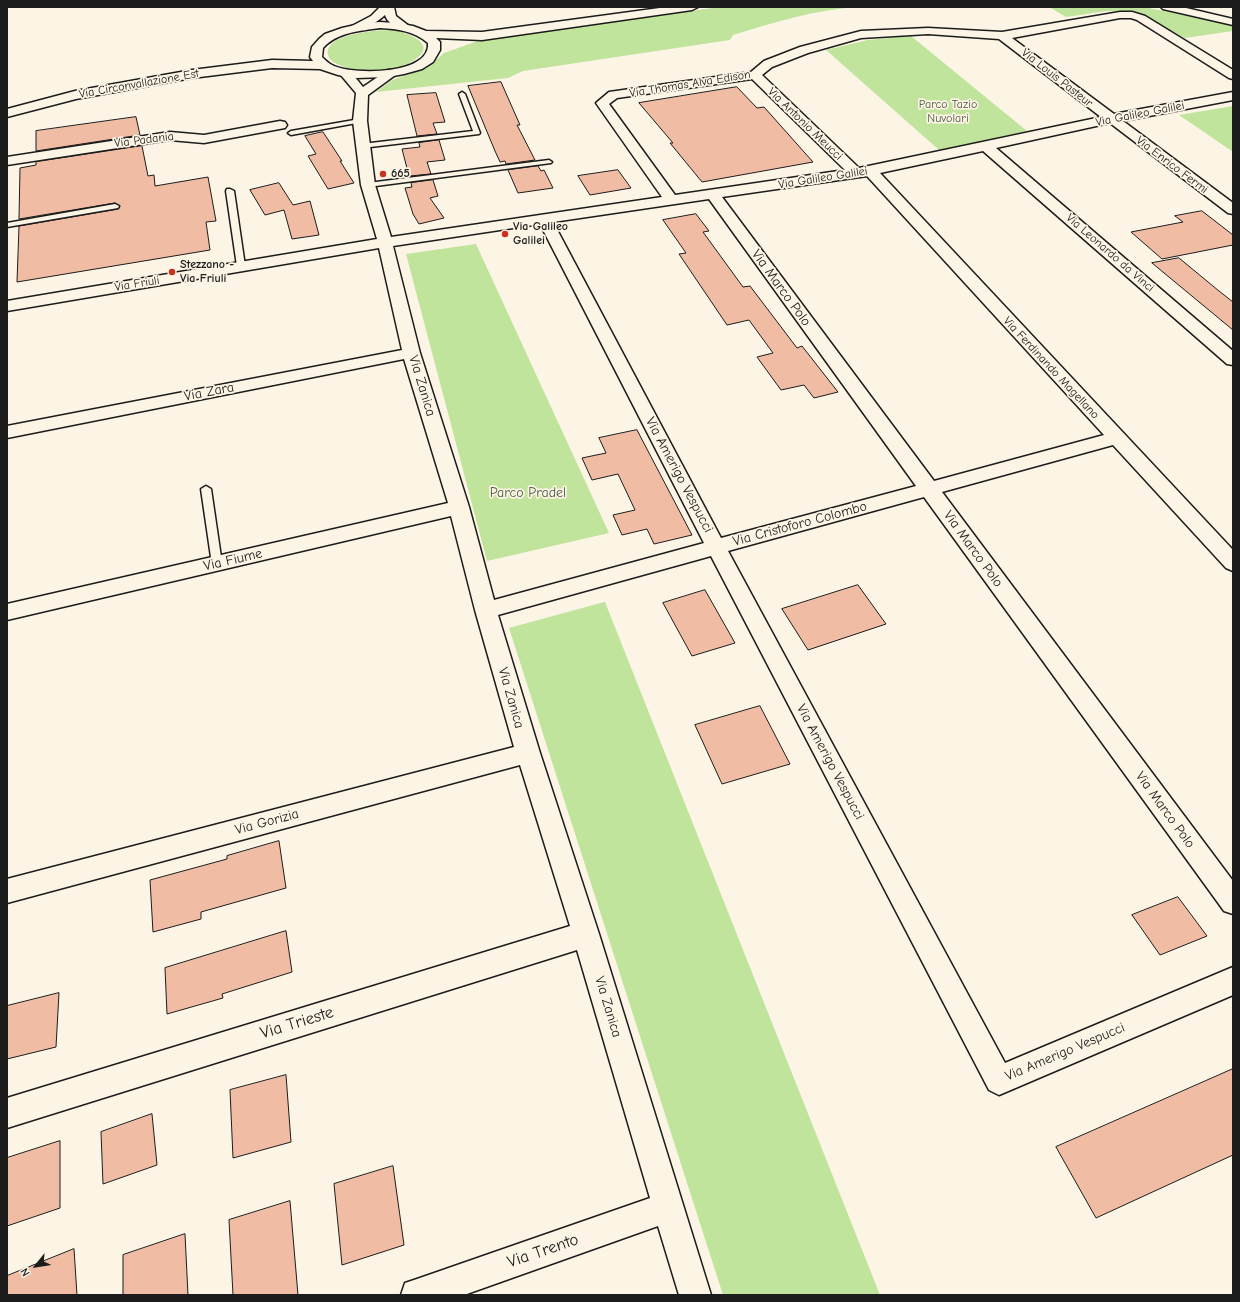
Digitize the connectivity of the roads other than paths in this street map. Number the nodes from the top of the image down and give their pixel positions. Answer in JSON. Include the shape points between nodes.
{"nodes":[{"id":1,"x":387,"y":7,"type":"edge"},
{"id":2,"x":692,"y":7,"type":"edge"},
{"id":3,"x":1167,"y":7,"type":"edge"},
{"id":4,"x":1233,"y":22,"type":"edge"},
{"id":5,"x":404,"y":26,"type":"junction"},
{"id":6,"x":356,"y":28,"type":"junction"},
{"id":7,"x":426,"y":34,"type":"junction"},
{"id":8,"x":482,"y":36,"type":"junction"},
{"id":9,"x":1002,"y":36,"type":"junction"},
{"id":10,"x":317,"y":48,"type":"junction"},
{"id":11,"x":434,"y":51,"type":"junction"},
{"id":12,"x":272,"y":64,"type":"junction"},
{"id":13,"x":322,"y":65,"type":"junction"},
{"id":14,"x":346,"y":74,"type":"junction"},
{"id":15,"x":392,"y":74,"type":"junction"},
{"id":16,"x":755,"y":75,"type":"junction"},
{"id":17,"x":1233,"y":75,"type":"edge"},
{"id":18,"x":362,"y":93,"type":"junction"},
{"id":19,"x":462,"y":94,"type":"dead end"},
{"id":20,"x":1233,"y":96,"type":"edge"},
{"id":21,"x":7,"y":113,"type":"edge"},
{"id":22,"x":1111,"y":119,"type":"junction"},
{"id":23,"x":360,"y":120,"type":"junction"},
{"id":24,"x":286,"y":129,"type":"joint"},
{"id":25,"x":362,"y":146,"type":"junction"},
{"id":26,"x":986,"y":146,"type":"junction"},
{"id":27,"x":7,"y":161,"type":"edge"},
{"id":28,"x":549,"y":162,"type":"dead end"},
{"id":29,"x":863,"y":172,"type":"junction"},
{"id":30,"x":368,"y":185,"type":"junction"},
{"id":31,"x":230,"y":192,"type":"dead end"},
{"id":32,"x":713,"y":195,"type":"junction"},
{"id":33,"x":672,"y":201,"type":"junction"},
{"id":34,"x":115,"y":206,"type":"dead end"},
{"id":35,"x":1233,"y":210,"type":"edge"},
{"id":36,"x":544,"y":218,"type":"junction"},
{"id":37,"x":7,"y":225,"type":"edge"},
{"id":38,"x":385,"y":242,"type":"junction"},
{"id":39,"x":241,"y":266,"type":"junction"},
{"id":40,"x":7,"y":306,"type":"edge"},
{"id":41,"x":411,"y":353,"type":"junction"},
{"id":42,"x":1233,"y":360,"type":"edge"},
{"id":43,"x":7,"y":432,"type":"edge"},
{"id":44,"x":1115,"y":438,"type":"junction"},
{"id":45,"x":206,"y":489,"type":"dead end"},
{"id":46,"x":928,"y":489,"type":"junction"},
{"id":47,"x":459,"y":507,"type":"junction"},
{"id":48,"x":716,"y":547,"type":"junction"},
{"id":49,"x":217,"y":564,"type":"junction"},
{"id":50,"x":1233,"y":564,"type":"edge"},
{"id":51,"x":486,"y":610,"type":"junction"},
{"id":52,"x":7,"y":612,"type":"edge"},
{"id":53,"x":528,"y":753,"type":"junction"},
{"id":54,"x":7,"y":891,"type":"edge"},
{"id":55,"x":1233,"y":902,"type":"edge"},
{"id":56,"x":586,"y":934,"type":"junction"},
{"id":57,"x":1233,"y":981,"type":"edge"},
{"id":58,"x":7,"y":1113,"type":"edge"},
{"id":59,"x":669,"y":1207,"type":"junction"},
{"id":60,"x":417,"y":1295,"type":"edge"},
{"id":61,"x":696,"y":1295,"type":"edge"}],
"edges":[{"from":1,"to":5,"type":"street","via":[[391,18]]},
{"from":1,"to":6,"type":"street","via":[[375,18]]},
{"from":2,"to":8,"type":"street"},
{"from":3,"to":4,"type":"street"},
{"from":5,"to":6,"type":"street"},
{"from":5,"to":7,"type":"street"},
{"from":6,"to":10,"type":"street","name":"Via Circonvallazione Est","via":[[332,36]]},
{"from":7,"to":8,"type":"street"},
{"from":7,"to":11,"type":"street","via":[[434,42]]},
{"from":8,"to":11,"type":"street"},
{"from":9,"to":16,"type":"street","name":"Via Thomas Alva Edison","via":[[928,32],[861,36],[804,50],[768,64]]},
{"from":9,"to":17,"type":"street","name":"Via Thomas Alva Edison","via":[[1132,15],[1141,18]]},
{"from":9,"to":22,"type":"street","name":"Via Louis Pasteur"},
{"from":10,"to":12,"type":"street","name":"Via Circonvallazione Est"},
{"from":10,"to":13,"type":"street","via":[[316,57]]},
{"from":11,"to":15,"type":"street","via":[[430,58],[420,64]]},
{"from":12,"to":13,"type":"street","name":"Via Circonvallazione Est"},
{"from":12,"to":21,"type":"street","name":"Via Circonvallazione Est","via":[[192,74],[75,95]]},
{"from":13,"to":14,"type":"street"},
{"from":14,"to":15,"type":"street"},
{"from":14,"to":18,"type":"street"},
{"from":15,"to":18,"type":"street"},
{"from":16,"to":29,"type":"street","name":"Via Antonio Meucci"},
{"from":16,"to":33,"type":"street","name":"Via Thomas Alva Edison","via":[[613,95],[602,103]]},
{"from":18,"to":23,"type":"street","name":"Via Zanica"},
{"from":19,"to":25,"type":"lane","via":[[477,133]]},
{"from":20,"to":22,"type":"street","name":"Via Galileo Galilei"},
{"from":22,"to":26,"type":"street","name":"Via Galileo Galilei"},
{"from":22,"to":35,"type":"street","name":"Via Enrico Fermi"},
{"from":23,"to":24,"type":"lane"},
{"from":23,"to":25,"type":"street","name":"Via Zanica"},
{"from":24,"to":27,"type":"street","name":"Via Padania","via":[[204,139],[170,136]]},
{"from":25,"to":30,"type":"street","name":"Via Zanica"},
{"from":26,"to":29,"type":"street","name":"Via Galileo Galilei"},
{"from":26,"to":42,"type":"street","name":"Via Leonardo da Vinci"},
{"from":28,"to":30,"type":"lane"},
{"from":29,"to":32,"type":"street","name":"Via Galileo Galilei"},
{"from":29,"to":44,"type":"street","name":"Via Ferdinando Magellano"},
{"from":30,"to":38,"type":"street","name":"Via Zanica"},
{"from":31,"to":39,"type":"lane"},
{"from":32,"to":33,"type":"street","name":"Via Galileo Galilei"},
{"from":32,"to":46,"type":"street","name":"Via Marco Polo"},
{"from":33,"to":36,"type":"street","name":"Via Galileo Galilei"},
{"from":34,"to":37,"type":"lane"},
{"from":36,"to":38,"type":"street","name":"Via Galileo Galilei"},
{"from":36,"to":48,"type":"street","name":"Via Amerigo Vespucci"},
{"from":38,"to":39,"type":"street","name":"Via Friuli"},
{"from":38,"to":41,"type":"street","name":"Via Zanica"},
{"from":39,"to":40,"type":"street","name":"Via Friuli"},
{"from":41,"to":43,"type":"street","name":"Via Zara"},
{"from":41,"to":47,"type":"street","name":"Via Zanica"},
{"from":44,"to":46,"type":"street","name":"Via Cristoforo Colombo"},
{"from":44,"to":50,"type":"street","name":"Via Ferdinando Magellano"},
{"from":45,"to":49,"type":"lane"},
{"from":46,"to":48,"type":"street","name":"Via Cristoforo Colombo"},
{"from":46,"to":55,"type":"street","name":"Via Marco Polo"},
{"from":47,"to":49,"type":"street","name":"Via Fiume"},
{"from":47,"to":51,"type":"street","name":"Via Zanica"},
{"from":48,"to":51,"type":"street","name":"Via Cristoforo Colombo"},
{"from":48,"to":57,"type":"street","name":"Via Amerigo Vespucci","via":[[999,1080]]},
{"from":49,"to":52,"type":"street","name":"Via Fiume"},
{"from":51,"to":53,"type":"street","name":"Via Zanica"},
{"from":53,"to":54,"type":"street","name":"Via Gorizia"},
{"from":53,"to":56,"type":"street","name":"Via Zanica"},
{"from":56,"to":58,"type":"street","name":"Via Trieste"},
{"from":56,"to":59,"type":"street","name":"Via Zanica"},
{"from":59,"to":60,"type":"street","name":"Via Trento"},
{"from":59,"to":61,"type":"street","name":"Via Zanica"}]}
